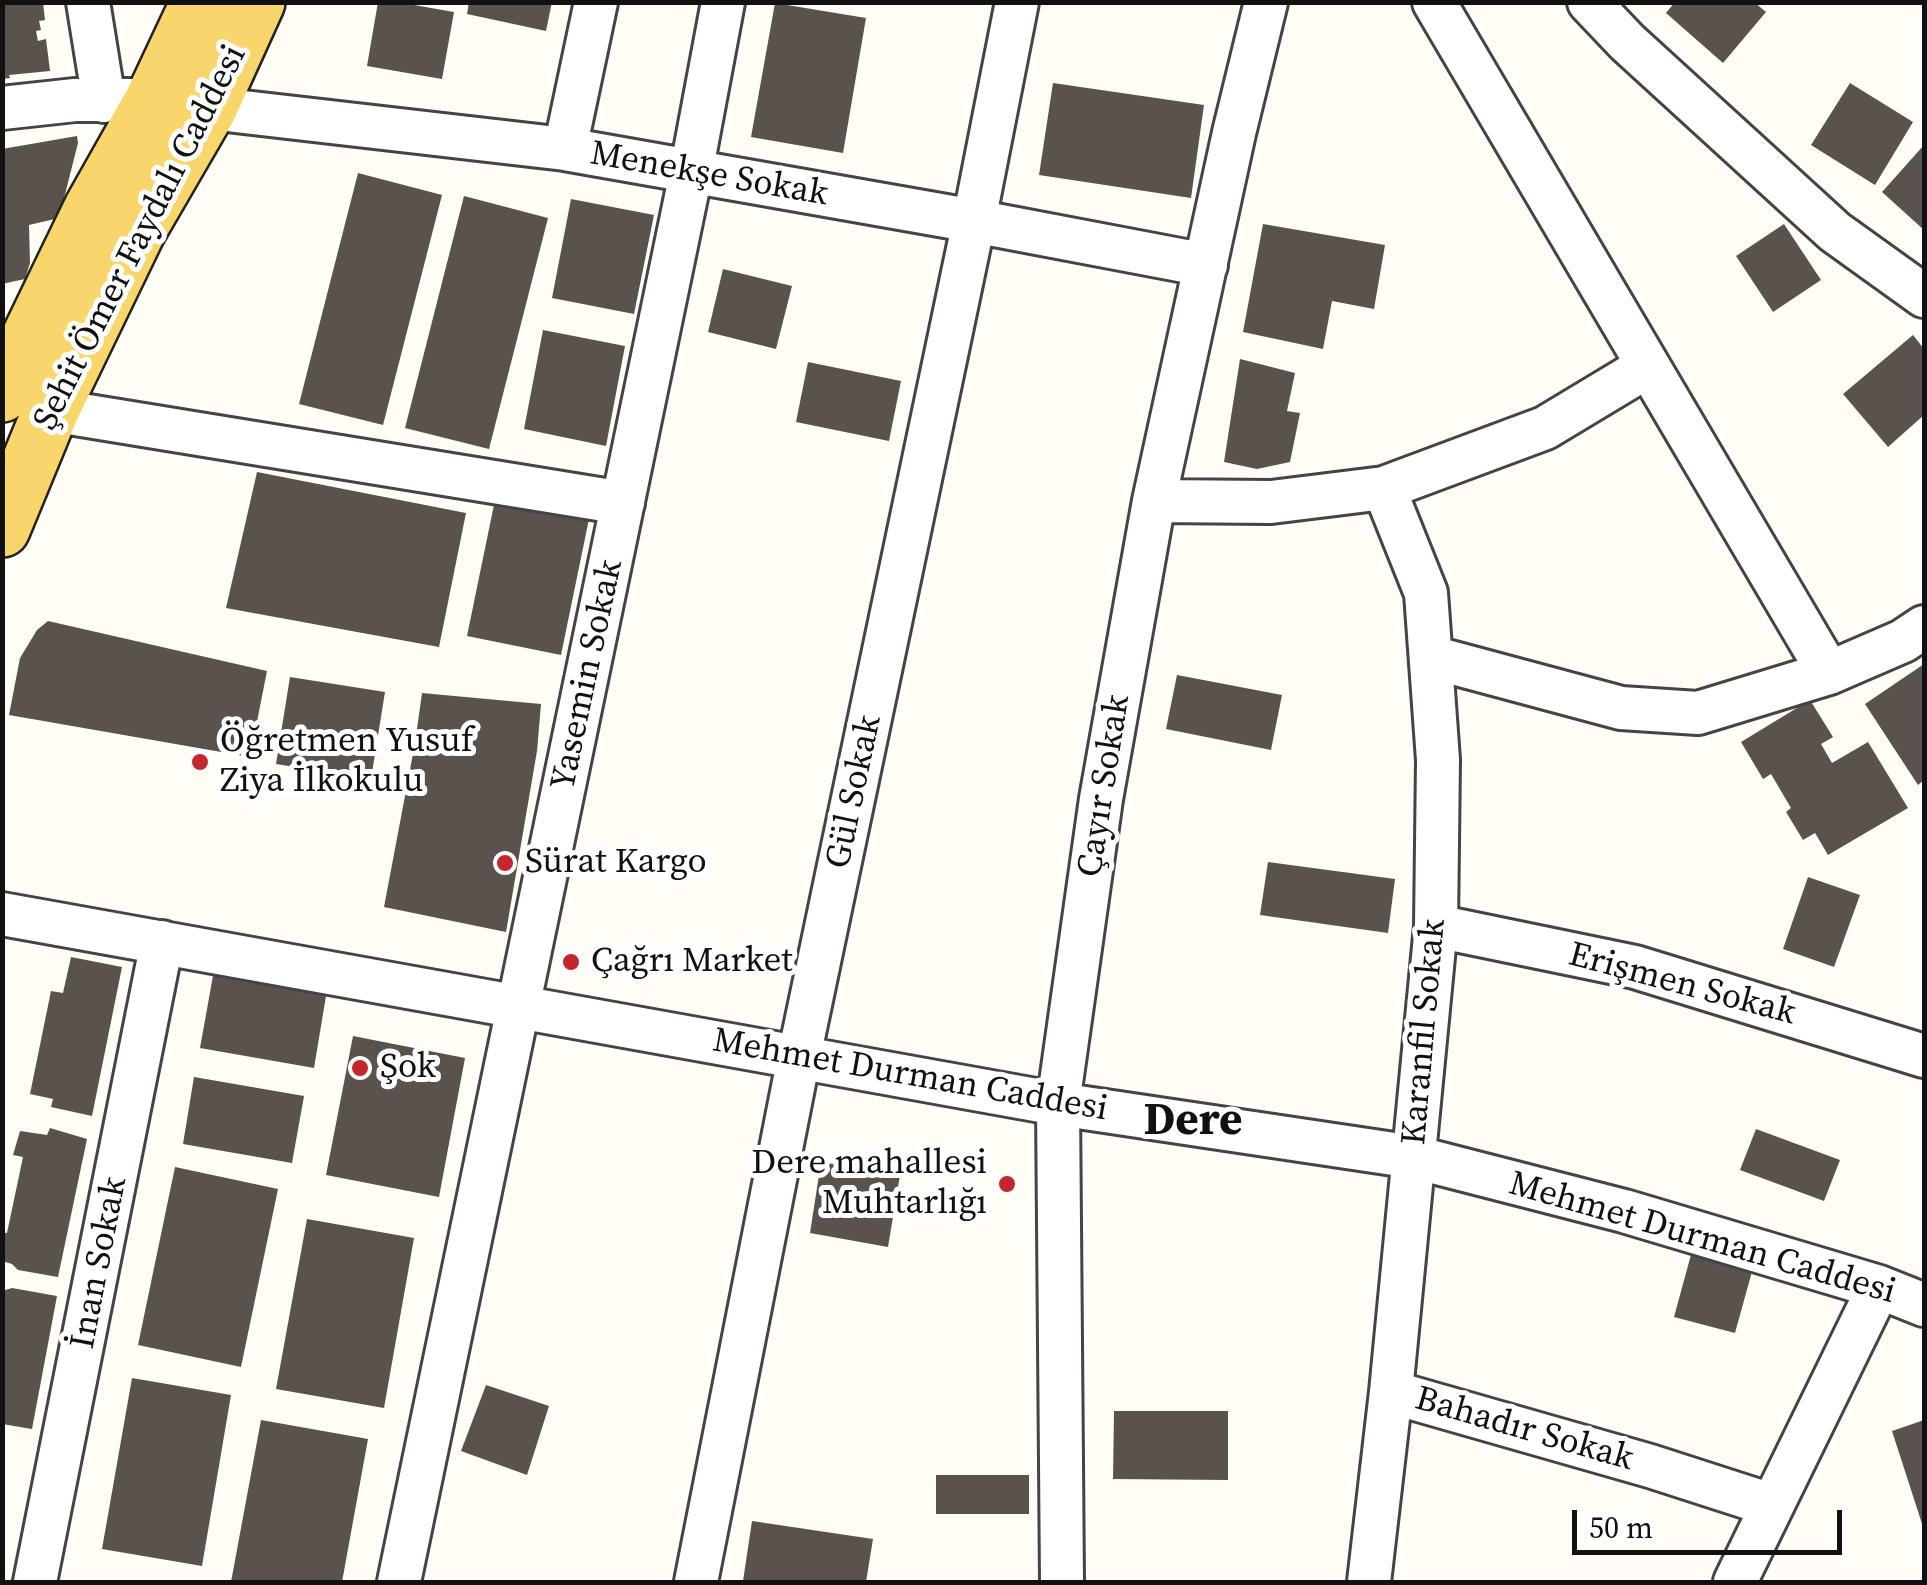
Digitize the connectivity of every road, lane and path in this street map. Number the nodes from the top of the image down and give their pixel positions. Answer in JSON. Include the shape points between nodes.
{"nodes":[{"id":1,"x":88,"y":2,"type":"edge"},
{"id":2,"x":200,"y":2,"type":"edge"},
{"id":3,"x":257,"y":2,"type":"edge"},
{"id":4,"x":596,"y":2,"type":"edge"},
{"id":5,"x":723,"y":2,"type":"edge"},
{"id":6,"x":1016,"y":2,"type":"edge"},
{"id":7,"x":1266,"y":2,"type":"edge"},
{"id":8,"x":1434,"y":2,"type":"edge"},
{"id":9,"x":1589,"y":2,"type":"edge"},
{"id":10,"x":128,"y":100,"type":"junction"},
{"id":11,"x":2,"y":108,"type":"edge"},
{"id":12,"x":209,"y":108,"type":"junction"},
{"id":13,"x":565,"y":149,"type":"junction"},
{"id":14,"x":691,"y":173,"type":"junction"},
{"id":15,"x":974,"y":222,"type":"junction"},
{"id":16,"x":1206,"y":266,"type":"junction"},
{"id":17,"x":1924,"y":296,"type":"edge"},
{"id":18,"x":1648,"y":366,"type":"junction"},
{"id":19,"x":27,"y":402,"type":"edge"},
{"id":20,"x":1384,"y":488,"type":"junction"},
{"id":21,"x":1154,"y":501,"type":"junction"},
{"id":22,"x":623,"y":504,"type":"junction"},
{"id":23,"x":2,"y":529,"type":"edge"},
{"id":24,"x":1924,"y":627,"type":"edge"},
{"id":25,"x":1431,"y":658,"type":"junction"},
{"id":26,"x":1829,"y":674,"type":"junction"},
{"id":27,"x":2,"y":914,"type":"edge"},
{"id":28,"x":1436,"y":926,"type":"junction"},
{"id":29,"x":162,"y":942,"type":"junction"},
{"id":30,"x":520,"y":1006,"type":"junction"},
{"id":31,"x":1924,"y":1056,"type":"edge"},
{"id":32,"x":799,"y":1058,"type":"junction"},
{"id":33,"x":1058,"y":1104,"type":"junction"},
{"id":34,"x":1414,"y":1157,"type":"junction"},
{"id":35,"x":1879,"y":1288,"type":"junction"},
{"id":36,"x":1924,"y":1305,"type":"edge"},
{"id":37,"x":1391,"y":1392,"type":"junction"},
{"id":38,"x":1771,"y":1504,"type":"junction"},
{"id":39,"x":34,"y":1582,"type":"edge"},
{"id":40,"x":399,"y":1582,"type":"edge"},
{"id":41,"x":696,"y":1582,"type":"edge"},
{"id":42,"x":1062,"y":1582,"type":"edge"},
{"id":43,"x":1369,"y":1582,"type":"edge"},
{"id":44,"x":1735,"y":1582,"type":"edge"}],
"edges":[{"from":1,"to":10,"type":"street"},
{"from":2,"to":10,"type":"main road","name":"Şehit Ömer Faydalı Caddesi"},
{"from":3,"to":12,"type":"main road","name":"Şehit Ömer Faydalı Caddesi"},
{"from":4,"to":13,"type":"street"},
{"from":5,"to":14,"type":"street","name":"Yasemin Sokak"},
{"from":6,"to":15,"type":"street","name":"Gül Sokak"},
{"from":7,"to":16,"type":"street","name":"Çayır Sokak"},
{"from":8,"to":18,"type":"street"},
{"from":9,"to":17,"type":"street","via":[[1834,232]]},
{"from":10,"to":11,"type":"street"},
{"from":10,"to":19,"type":"main road","name":"Şehit Ömer Faydalı Caddesi"},
{"from":12,"to":13,"type":"street","name":"Menekşe Sokak"},
{"from":12,"to":19,"type":"main road","name":"Şehit Ömer Faydalı Caddesi"},
{"from":13,"to":14,"type":"street","name":"Menekşe Sokak"},
{"from":14,"to":15,"type":"street","name":"Menekşe Sokak"},
{"from":14,"to":22,"type":"street","name":"Yasemin Sokak"},
{"from":15,"to":16,"type":"street","name":"Menekşe Sokak"},
{"from":15,"to":32,"type":"street","name":"Gül Sokak"},
{"from":16,"to":21,"type":"street","name":"Çayır Sokak"},
{"from":18,"to":20,"type":"street","via":[[1545,428]]},
{"from":18,"to":26,"type":"street"},
{"from":19,"to":22,"type":"street"},
{"from":19,"to":23,"type":"main road","name":"Şehit Ömer Faydalı Caddesi"},
{"from":20,"to":21,"type":"street","via":[[1271,502]]},
{"from":20,"to":25,"type":"street","name":"Karanfil Sokak","via":[[1426,592]]},
{"from":21,"to":33,"type":"street","name":"Çayır Sokak"},
{"from":22,"to":30,"type":"street","name":"Yasemin Sokak"},
{"from":24,"to":26,"type":"street"},
{"from":25,"to":26,"type":"street","via":[[1622,708],[1698,713]]},
{"from":25,"to":28,"type":"street","name":"Karanfil Sokak","via":[[1438,760]]},
{"from":27,"to":29,"type":"street","name":"Mehmet Durman Caddesi"},
{"from":28,"to":31,"type":"street","name":"Erişmen Sokak","via":[[1635,966]]},
{"from":28,"to":34,"type":"street","name":"Karanfil Sokak"},
{"from":29,"to":30,"type":"street","name":"Mehmet Durman Caddesi"},
{"from":29,"to":39,"type":"street","name":"İnan Sokak"},
{"from":30,"to":32,"type":"street","name":"Mehmet Durman Caddesi"},
{"from":30,"to":40,"type":"street","name":"Yasemin Sokak"},
{"from":32,"to":33,"type":"street","name":"Mehmet Durman Caddesi"},
{"from":32,"to":41,"type":"street","name":"Gül Sokak"},
{"from":33,"to":34,"type":"street","name":"Mehmet Durman Caddesi"},
{"from":33,"to":42,"type":"street","name":"Çayır Sokak"},
{"from":34,"to":35,"type":"street","name":"Mehmet Durman Caddesi"},
{"from":34,"to":37,"type":"street","name":"Karanfil Sokak"},
{"from":35,"to":36,"type":"street","name":"Mehmet Durman Caddesi"},
{"from":35,"to":38,"type":"street"},
{"from":37,"to":38,"type":"street","name":"Bahadır Sokak"},
{"from":37,"to":43,"type":"street","name":"Karanfil Sokak"},
{"from":38,"to":44,"type":"street"}]}
